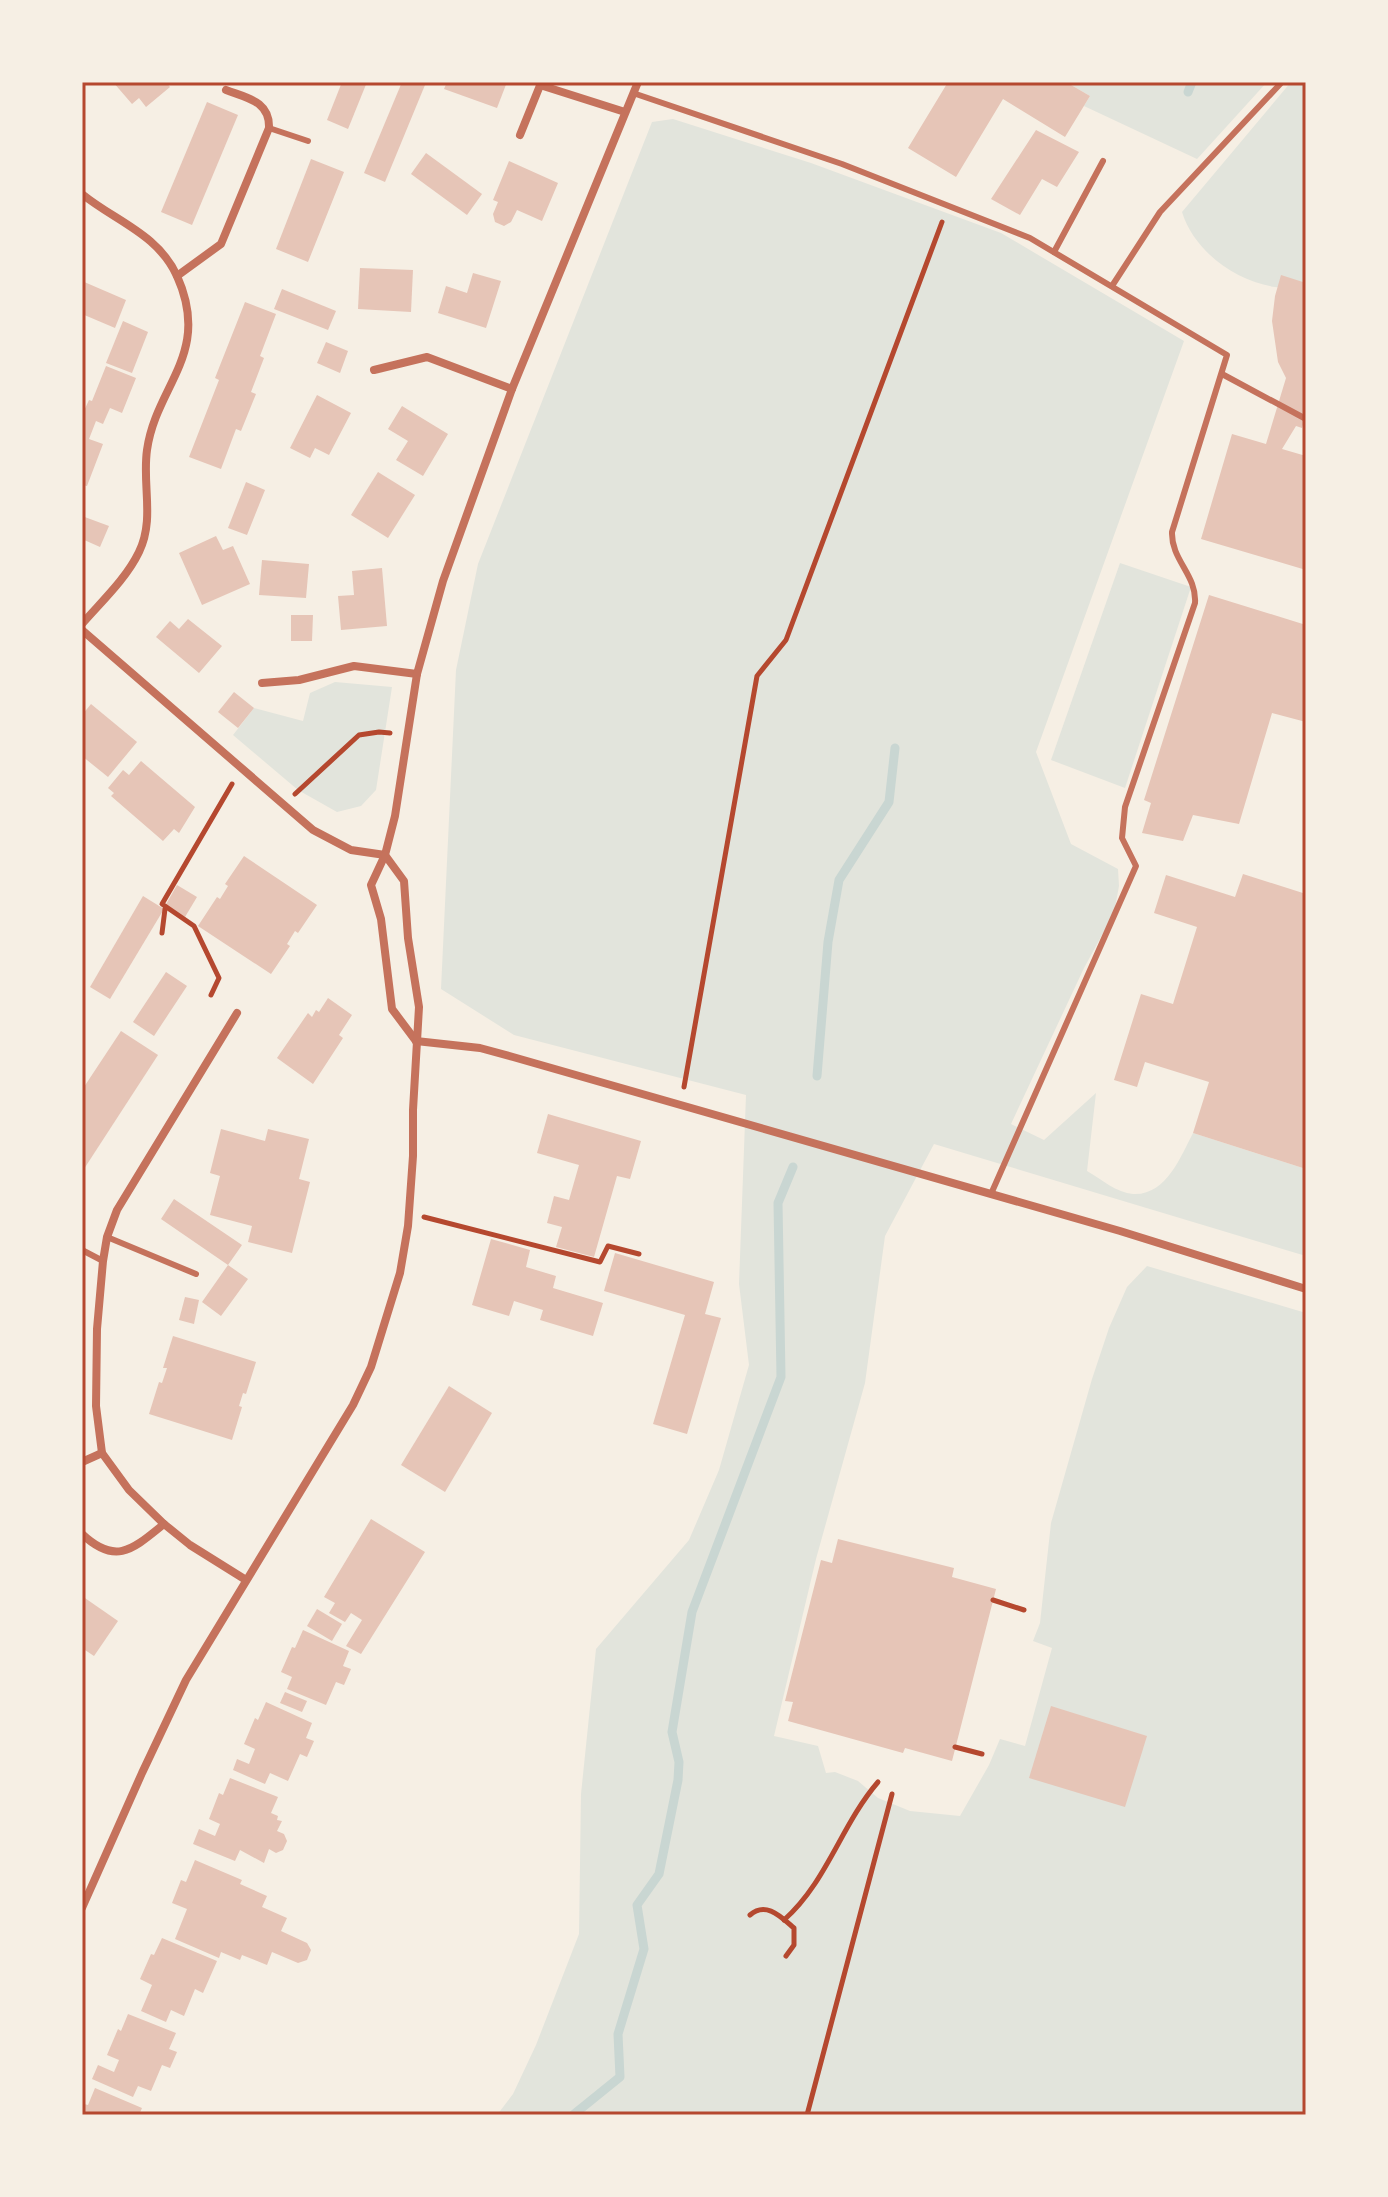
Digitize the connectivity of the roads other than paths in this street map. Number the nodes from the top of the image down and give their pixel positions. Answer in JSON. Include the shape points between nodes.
{"nodes":[{"id":1,"x":638,"y":82,"type":"edge"},
{"id":2,"x":1282,"y":82,"type":"edge"},
{"id":3,"x":541,"y":83,"type":"edge"},
{"id":4,"x":226,"y":90,"type":"dead end"},
{"id":5,"x":633,"y":93,"type":"junction"},
{"id":6,"x":625,"y":112,"type":"junction"},
{"id":7,"x":269,"y":128,"type":"junction"},
{"id":8,"x":520,"y":135,"type":"dead end"},
{"id":9,"x":308,"y":141,"type":"dead end"},
{"id":10,"x":1103,"y":161,"type":"dead end"},
{"id":11,"x":82,"y":194,"type":"edge"},
{"id":12,"x":1054,"y":252,"type":"junction"},
{"id":13,"x":177,"y":276,"type":"junction"},
{"id":14,"x":1112,"y":286,"type":"junction"},
{"id":15,"x":374,"y":370,"type":"dead end"},
{"id":16,"x":1222,"y":374,"type":"junction"},
{"id":17,"x":512,"y":389,"type":"junction"},
{"id":18,"x":1306,"y":419,"type":"edge"},
{"id":19,"x":82,"y":627,"type":"edge"},
{"id":20,"x":417,"y":674,"type":"junction"},
{"id":21,"x":262,"y":683,"type":"dead end"},
{"id":22,"x":385,"y":855,"type":"junction"},
{"id":23,"x":237,"y":1013,"type":"dead end"},
{"id":24,"x":416,"y":1041,"type":"junction"},
{"id":25,"x":991,"y":1194,"type":"junction"},
{"id":26,"x":107,"y":1237,"type":"junction"},
{"id":27,"x":82,"y":1250,"type":"edge"},
{"id":28,"x":103,"y":1261,"type":"junction"},
{"id":29,"x":196,"y":1274,"type":"dead end"},
{"id":30,"x":1306,"y":1289,"type":"edge"},
{"id":31,"x":102,"y":1453,"type":"junction"},
{"id":32,"x":82,"y":1462,"type":"edge"},
{"id":33,"x":164,"y":1524,"type":"junction"},
{"id":34,"x":82,"y":1534,"type":"edge"},
{"id":35,"x":246,"y":1580,"type":"junction"},
{"id":36,"x":82,"y":1883,"type":"edge"},
{"id":37,"x":90,"y":1889,"type":"junction"},
{"id":38,"x":82,"y":1908,"type":"edge"}],
"edges":[{"from":1,"to":5,"type":"street"},
{"from":2,"to":14,"type":"lane","via":[[1160,212]]},
{"from":3,"to":6,"type":"street"},
{"from":3,"to":8,"type":"street"},
{"from":4,"to":7,"type":"street","via":[[260,104]]},
{"from":5,"to":6,"type":"street"},
{"from":5,"to":12,"type":"lane","via":[[842,164]]},
{"from":6,"to":17,"type":"street"},
{"from":7,"to":9,"type":"lane"},
{"from":7,"to":13,"type":"street","via":[[221,244]]},
{"from":10,"to":12,"type":"lane"},
{"from":11,"to":13,"type":"street","via":[[155,244]]},
{"from":12,"to":14,"type":"lane"},
{"from":13,"to":19,"type":"street","via":[[188,338],[147,450],[144,538],[131,566]]},
{"from":14,"to":16,"type":"lane","via":[[1227,355]]},
{"from":15,"to":17,"type":"street","via":[[427,357]]},
{"from":16,"to":18,"type":"lane"},
{"from":16,"to":25,"type":"lane","via":[[1172,532],[1176,557],[1193,580],[1195,603],[1125,807],[1122,838],[1136,866]]},
{"from":17,"to":20,"type":"street","via":[[443,581]]},
{"from":19,"to":22,"type":"street","via":[[313,830],[351,850]]},
{"from":20,"to":21,"type":"street","via":[[354,666]]},
{"from":20,"to":22,"type":"street"},
{"from":22,"to":24,"type":"street","via":[[404,881],[419,1007]]},
{"from":22,"to":24,"type":"street","via":[[371,885],[381,919],[392,1009]]},
{"from":23,"to":26,"type":"street","via":[[117,1210]]},
{"from":24,"to":25,"type":"street","via":[[480,1048]]},
{"from":24,"to":35,"type":"street","via":[[409,1213],[400,1273],[371,1367]]},
{"from":25,"to":30,"type":"street"},
{"from":26,"to":28,"type":"street"},
{"from":26,"to":29,"type":"lane"},
{"from":27,"to":28,"type":"lane"},
{"from":28,"to":31,"type":"street","via":[[96,1367]]},
{"from":31,"to":32,"type":"street"},
{"from":31,"to":33,"type":"street"},
{"from":33,"to":34,"type":"street","via":[[123,1552],[100,1549]]},
{"from":33,"to":35,"type":"street"},
{"from":35,"to":37,"type":"street","via":[[186,1680]]},
{"from":36,"to":37,"type":"lane"},
{"from":37,"to":38,"type":"street"}]}
